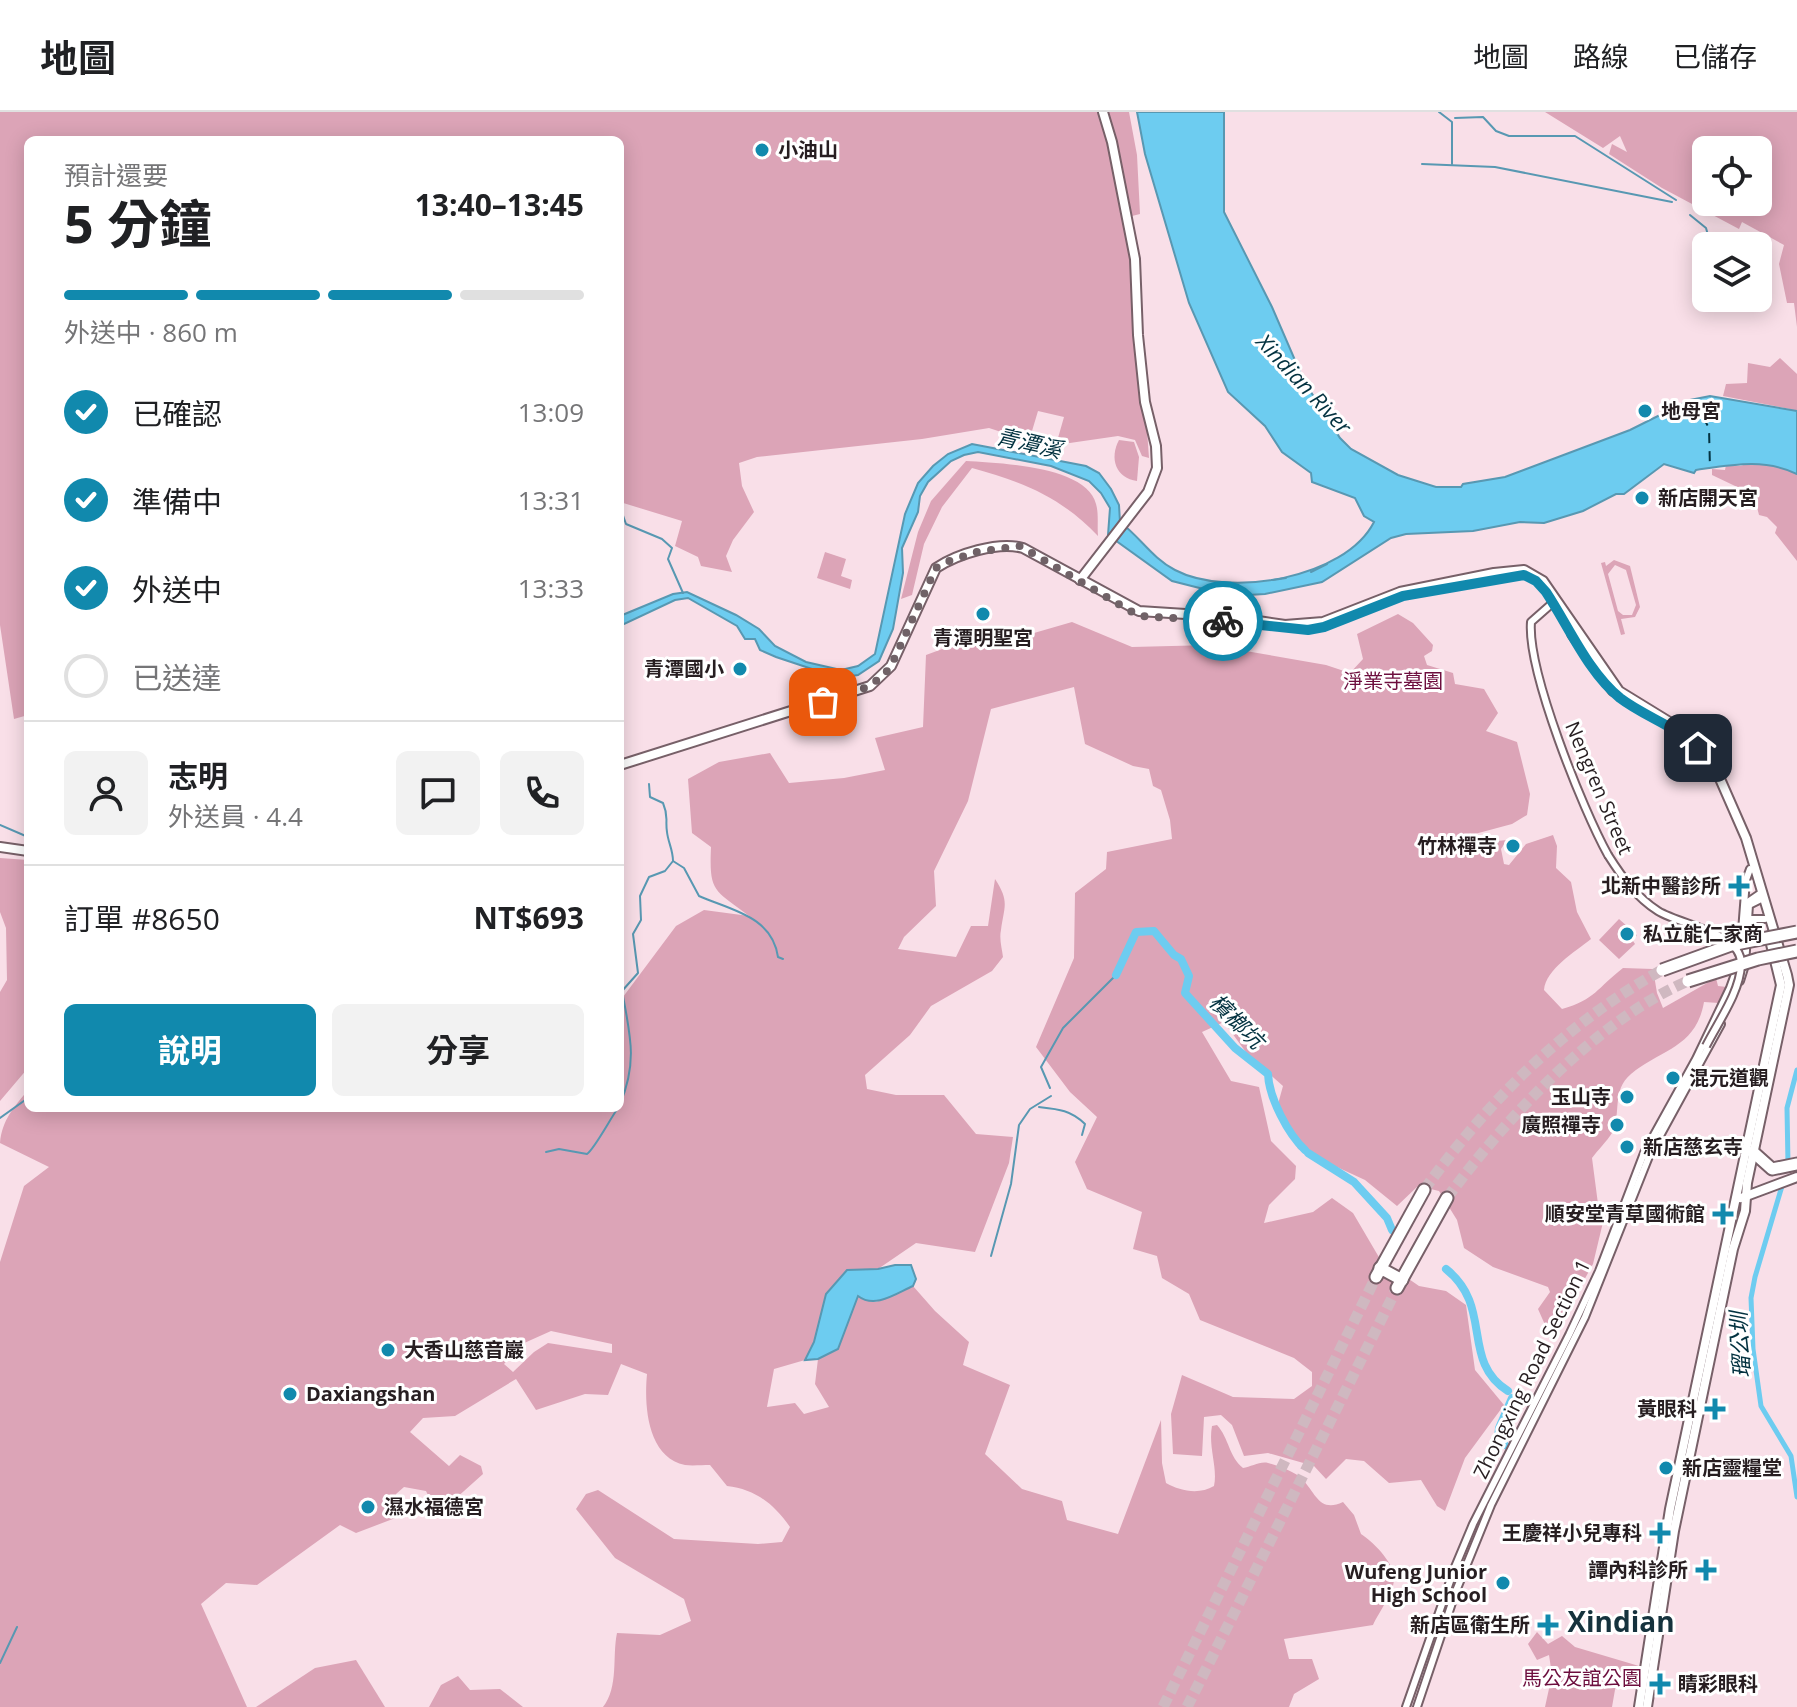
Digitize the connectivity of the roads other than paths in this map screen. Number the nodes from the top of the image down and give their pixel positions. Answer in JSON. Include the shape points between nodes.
{"nodes":[{"id":1,"x":1103,"y":112,"type":"edge"},
{"id":2,"x":1080,"y":580,"type":"junction"},
{"id":3,"x":1555,"y":602,"type":"junction"},
{"id":4,"x":624,"y":764,"type":"edge"},
{"id":5,"x":0,"y":847,"type":"edge"},
{"id":6,"x":24,"y":850,"type":"edge"},
{"id":7,"x":1750,"y":869,"type":"junction"},
{"id":8,"x":1760,"y":896,"type":"junction"},
{"id":9,"x":1743,"y":907,"type":"junction"},
{"id":10,"x":1748,"y":919,"type":"junction"},
{"id":11,"x":1765,"y":919,"type":"junction"},
{"id":12,"x":1797,"y":932,"type":"edge"},
{"id":13,"x":1797,"y":951,"type":"edge"},
{"id":14,"x":1694,"y":957,"type":"junction"},
{"id":15,"x":1662,"y":970,"type":"tunnel mouth"},
{"id":16,"x":1701,"y":976,"type":"junction"},
{"id":17,"x":1783,"y":976,"type":"junction"},
{"id":18,"x":1688,"y":981,"type":"tunnel mouth"},
{"id":19,"x":1699,"y":1061,"type":"junction"},
{"id":20,"x":1753,"y":1152,"type":"junction"},
{"id":21,"x":1797,"y":1170,"type":"edge"},
{"id":22,"x":1762,"y":1192,"type":"junction"},
{"id":23,"x":1741,"y":1194,"type":"junction"},
{"id":24,"x":1447,"y":1198,"type":"tunnel mouth"},
{"id":25,"x":1745,"y":1211,"type":"junction"},
{"id":26,"x":1438,"y":1212,"type":"junction"},
{"id":27,"x":1406,"y":1707,"type":"edge"},
{"id":28,"x":1417,"y":1707,"type":"edge"},
{"id":29,"x":1639,"y":1707,"type":"edge"},
{"id":30,"x":1647,"y":1707,"type":"edge"}],
"edges":[{"from":1,"to":2,"type":"main road","via":[[1135,259],[1145,402],[1158,456],[1148,492]]},
{"from":2,"to":3,"type":"main road","via":[[1139,616],[1301,630],[1324,627],[1403,596],[1518,574],[1536,581]]},
{"from":2,"to":4,"type":"main road","via":[[1020,546],[946,562],[931,575],[891,666],[876,682]]},
{"from":3,"to":7,"type":"main road","via":[[1604,683],[1698,748],[1724,794]]},
{"from":3,"to":8,"type":"main road","via":[[1619,691],[1689,734],[1710,756],[1740,824]]},
{"from":3,"to":19,"type":"street","name":"Nengren Street","bridge":true,"via":[[1530,626],[1538,668],[1608,855],[1644,900],[1739,949],[1739,976]]},
{"from":5,"to":6,"type":"main road"},
{"from":7,"to":8,"type":"main road"},
{"from":7,"to":9,"type":"street","name":"Zhongxing Road Section 1"},
{"from":8,"to":9,"type":"street"},
{"from":8,"to":10,"type":"street","name":"Zhongxing Road Section 1","via":[[1749,905]]},
{"from":8,"to":11,"type":"main road"},
{"from":8,"to":17,"type":"main road"},
{"from":9,"to":19,"type":"street","name":"Zhongxing Road Section 1","via":[[1738,967]]},
{"from":10,"to":11,"type":"street"},
{"from":10,"to":19,"type":"street","name":"Zhongxing Road Section 1","via":[[1743,976]]},
{"from":11,"to":17,"type":"main road"},
{"from":12,"to":14,"type":"highway","bridge":true},
{"from":13,"to":16,"type":"highway","bridge":true},
{"from":14,"to":15,"type":"highway","bridge":true},
{"from":14,"to":16,"type":"highway","bridge":true},
{"from":16,"to":18,"type":"highway","bridge":true},
{"from":17,"to":20,"type":"main road","via":[[1789,985]]},
{"from":17,"to":23,"type":"main road"},
{"from":19,"to":27,"type":"street","name":"Zhongxing Road Section 1","via":[[1644,1153],[1599,1271],[1473,1524]]},
{"from":19,"to":28,"type":"street","name":"Zhongxing Road Section 1","via":[[1650,1154],[1585,1317],[1491,1505]]},
{"from":20,"to":21,"type":"highway","via":[[1772,1169]]},
{"from":20,"to":23,"type":"main road"},
{"from":21,"to":22,"type":"main road"},
{"from":21,"to":23,"type":"main road"},
{"from":22,"to":23,"type":"main road"},
{"from":22,"to":25,"type":"main road"},
{"from":23,"to":25,"type":"main road"},
{"from":23,"to":29,"type":"main road","via":[[1670,1509]]},
{"from":24,"to":26,"type":"highway"},
{"from":25,"to":30,"type":"main road","via":[[1674,1531]]},
{"from":26,"to":26,"type":"highway","via":[[1400,1284],[1378,1273],[1421,1195]]}]}
